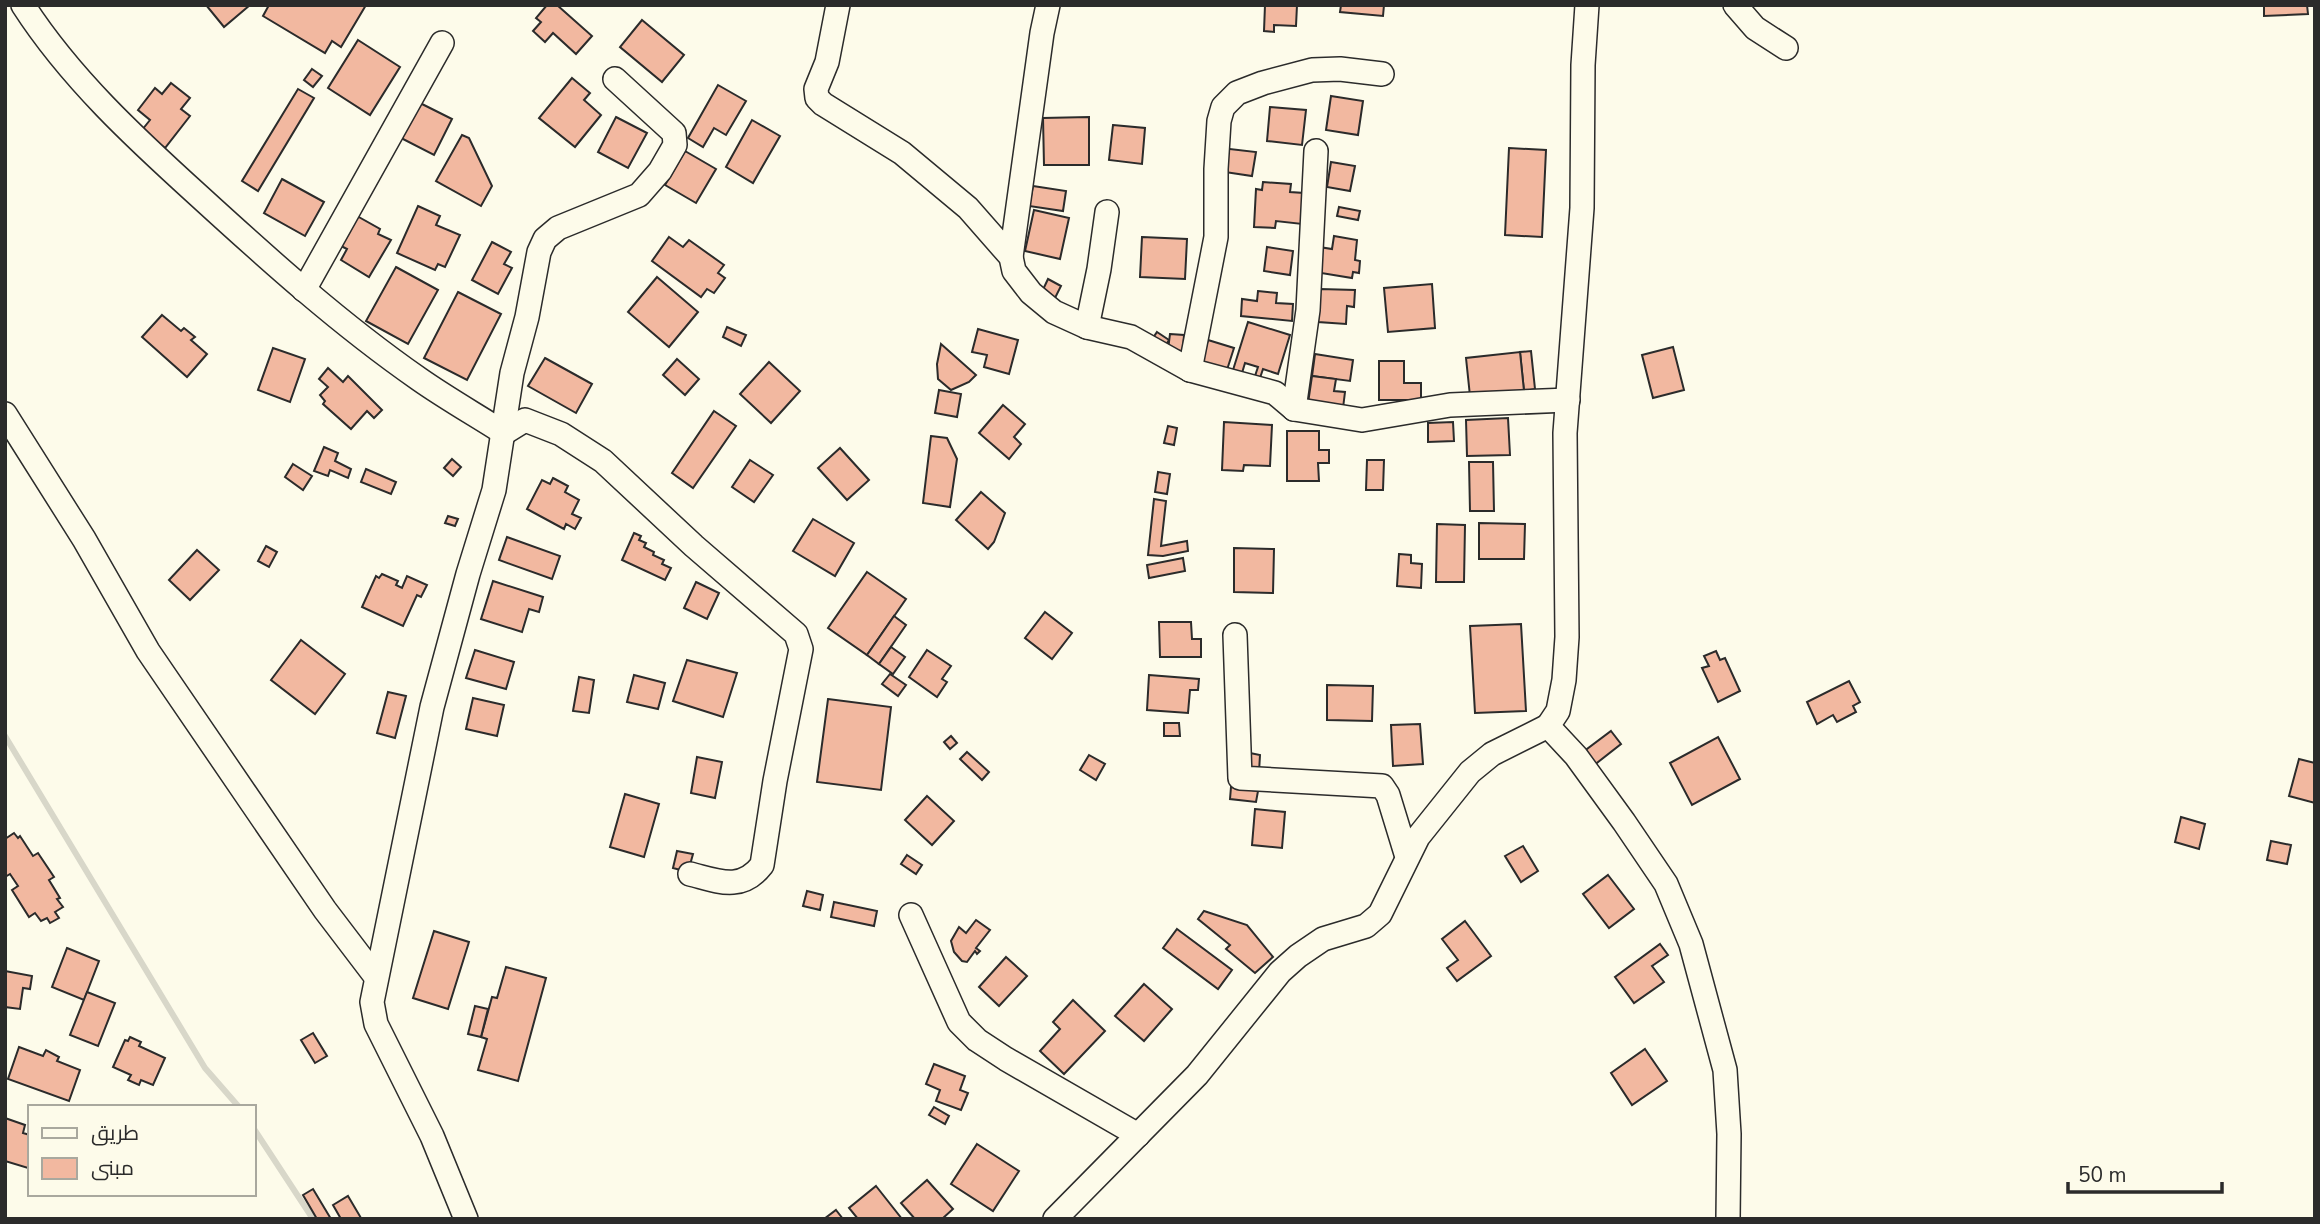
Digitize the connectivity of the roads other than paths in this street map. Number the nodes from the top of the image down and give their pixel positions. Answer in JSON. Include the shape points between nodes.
{"nodes":[{"id":1,"x":23,"y":5,"type":"edge"},
{"id":2,"x":838,"y":5,"type":"edge"},
{"id":3,"x":1048,"y":5,"type":"edge"},
{"id":4,"x":1735,"y":5,"type":"edge"},
{"id":5,"x":1593,"y":8,"type":"edge"},
{"id":6,"x":442,"y":43,"type":"dead end"},
{"id":7,"x":1786,"y":48,"type":"dead end"},
{"id":8,"x":1382,"y":74,"type":"dead end"},
{"id":9,"x":615,"y":79,"type":"dead end"},
{"id":10,"x":1316,"y":151,"type":"dead end"},
{"id":11,"x":1107,"y":212,"type":"dead end"},
{"id":12,"x":1011,"y":257,"type":"junction"},
{"id":13,"x":304,"y":290,"type":"junction"},
{"id":14,"x":1087,"y":327,"type":"junction"},
{"id":15,"x":1190,"y":370,"type":"junction"},
{"id":16,"x":1567,"y":400,"type":"junction"},
{"id":17,"x":1294,"y":409,"type":"junction"},
{"id":18,"x":5,"y":414,"type":"edge"},
{"id":19,"x":504,"y":432,"type":"junction"},
{"id":20,"x":1236,"y":635,"type":"dead end"},
{"id":21,"x":1548,"y":726,"type":"junction"},
{"id":22,"x":1408,"y":857,"type":"junction"},
{"id":23,"x":690,"y":874,"type":"dead end"},
{"id":24,"x":911,"y":915,"type":"dead end"},
{"id":25,"x":376,"y":976,"type":"junction"},
{"id":26,"x":1138,"y":1135,"type":"junction"},
{"id":27,"x":466,"y":1219,"type":"edge"},
{"id":28,"x":1055,"y":1219,"type":"edge"},
{"id":29,"x":1728,"y":1219,"type":"edge"}],
"edges":[{"from":1,"to":13,"type":"street","via":[[65,61],[152,153]]},
{"from":2,"to":12,"type":"street","via":[[817,98],[902,153],[968,208]]},
{"from":3,"to":12,"type":"street"},
{"from":4,"to":7,"type":"street","via":[[1755,28]]},
{"from":5,"to":16,"type":"street","via":[[1583,65],[1583,208]]},
{"from":6,"to":13,"type":"street"},
{"from":8,"to":15,"type":"street","via":[[1312,70],[1237,93],[1223,107],[1217,145],[1216,237]]},
{"from":9,"to":19,"type":"street","via":[[674,133],[676,145],[639,195],[558,228],[545,239],[512,373]]},
{"from":10,"to":17,"type":"street","via":[[1308,310]]},
{"from":11,"to":14,"type":"street"},
{"from":12,"to":14,"type":"street","via":[[1014,271],[1031,293],[1055,312]]},
{"from":13,"to":19,"type":"street","via":[[419,380]]},
{"from":14,"to":15,"type":"street","via":[[1131,337]]},
{"from":15,"to":17,"type":"street","via":[[1275,393]]},
{"from":16,"to":17,"type":"street","via":[[1450,405],[1362,420]]},
{"from":16,"to":21,"type":"street","via":[[1564,680],[1558,711]]},
{"from":18,"to":25,"type":"street","via":[[148,651],[325,910]]},
{"from":19,"to":23,"type":"street","via":[[526,420],[603,461],[796,634],[802,649],[762,865],[746,879],[730,884]]},
{"from":19,"to":25,"type":"street","via":[[495,490],[432,707]]},
{"from":20,"to":22,"type":"street","via":[[1240,778],[1382,786]]},
{"from":21,"to":22,"type":"street","via":[[1492,754],[1470,772],[1418,837]]},
{"from":21,"to":29,"type":"street","via":[[1584,767],[1666,884],[1691,944],[1725,1070]]},
{"from":22,"to":26,"type":"street","via":[[1380,914],[1366,926],[1323,939],[1298,956]]},
{"from":24,"to":26,"type":"street","via":[[959,1022],[977,1040]]},
{"from":25,"to":27,"type":"street","via":[[372,1002],[376,1024],[432,1136]]},
{"from":26,"to":28,"type":"street"}]}
